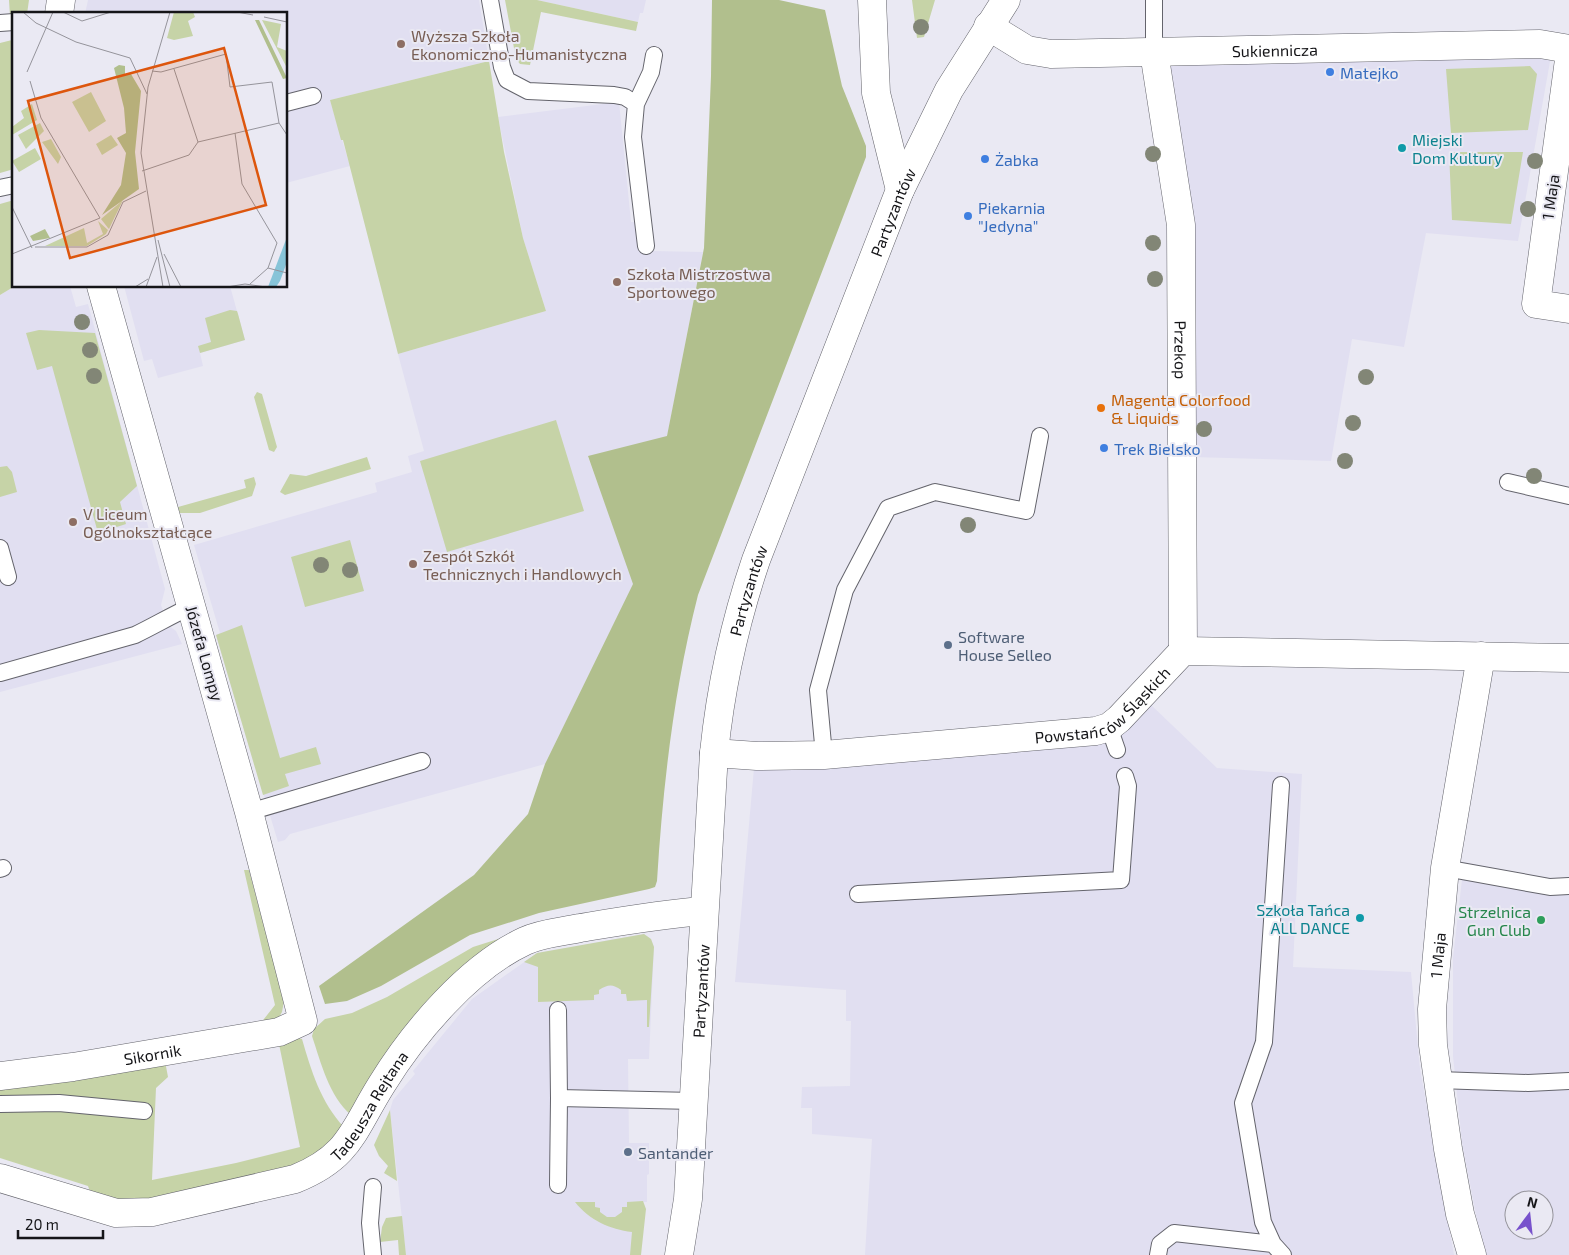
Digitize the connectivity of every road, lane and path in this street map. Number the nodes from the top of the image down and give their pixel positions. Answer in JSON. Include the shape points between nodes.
{"nodes":[{"id":1,"x":490,"y":0,"type":"edge"},
{"id":2,"x":872,"y":0,"type":"edge"},
{"id":3,"x":1006,"y":0,"type":"edge"},
{"id":4,"x":1154,"y":0,"type":"edge"},
{"id":5,"x":988,"y":26,"type":"junction"},
{"id":6,"x":1569,"y":49,"type":"edge"},
{"id":7,"x":1154,"y":52,"type":"junction"},
{"id":8,"x":654,"y":55,"type":"dead end"},
{"id":9,"x":1569,"y":60,"type":"edge"},
{"id":10,"x":313,"y":96,"type":"dead end"},
{"id":11,"x":288,"y":103,"type":"edge"},
{"id":12,"x":636,"y":104,"type":"junction"},
{"id":13,"x":900,"y":190,"type":"junction"},
{"id":14,"x":646,"y":246,"type":"dead end"},
{"id":15,"x":102,"y":288,"type":"edge"},
{"id":16,"x":1569,"y":309,"type":"edge"},
{"id":17,"x":1040,"y":436,"type":"dead end"},
{"id":18,"x":1508,"y":482,"type":"dead end"},
{"id":19,"x":1569,"y":496,"type":"edge"},
{"id":20,"x":0,"y":548,"type":"edge"},
{"id":21,"x":8,"y":576,"type":"dead end"},
{"id":22,"x":192,"y":606,"type":"junction"},
{"id":23,"x":1183,"y":651,"type":"junction"},
{"id":24,"x":1481,"y":656,"type":"junction"},
{"id":25,"x":1569,"y":658,"type":"edge"},
{"id":26,"x":0,"y":672,"type":"edge"},
{"id":27,"x":714,"y":752,"type":"junction"},
{"id":28,"x":824,"y":755,"type":"junction"},
{"id":29,"x":422,"y":761,"type":"dead end"},
{"id":30,"x":1125,"y":776,"type":"dead end"},
{"id":31,"x":1282,"y":785,"type":"dead end"},
{"id":32,"x":249,"y":812,"type":"junction"},
{"id":33,"x":1444,"y":868,"type":"junction"},
{"id":34,"x":1569,"y":886,"type":"edge"},
{"id":35,"x":858,"y":894,"type":"dead end"},
{"id":36,"x":704,"y":911,"type":"junction"},
{"id":37,"x":558,"y":1010,"type":"dead end"},
{"id":38,"x":303,"y":1021,"type":"joint"},
{"id":39,"x":0,"y":1076,"type":"edge"},
{"id":40,"x":1438,"y":1080,"type":"junction"},
{"id":41,"x":1569,"y":1081,"type":"edge"},
{"id":42,"x":559,"y":1098,"type":"junction"},
{"id":43,"x":694,"y":1101,"type":"junction"},
{"id":44,"x":0,"y":1104,"type":"edge"},
{"id":45,"x":144,"y":1111,"type":"dead end"},
{"id":46,"x":0,"y":1178,"type":"edge"},
{"id":47,"x":558,"y":1185,"type":"dead end"},
{"id":48,"x":373,"y":1187,"type":"dead end"},
{"id":49,"x":688,"y":1199,"type":"junction"},
{"id":50,"x":1278,"y":1249,"type":"edge"},
{"id":51,"x":373,"y":1255,"type":"edge"},
{"id":52,"x":679,"y":1255,"type":"edge"},
{"id":53,"x":691,"y":1255,"type":"edge"},
{"id":54,"x":1158,"y":1255,"type":"edge"},
{"id":55,"x":1472,"y":1255,"type":"edge"}],
"edges":[{"from":1,"to":12,"type":"lane","via":[[507,80],[528,91],[614,95]]},
{"from":2,"to":13,"type":"street","via":[[876,93]]},
{"from":3,"to":5,"type":"street","name":"Partyzantów"},
{"from":4,"to":7,"type":"lane"},
{"from":5,"to":7,"type":"street","name":"Sukiennicza","via":[[1015,44],[1039,53]]},
{"from":5,"to":13,"type":"street","name":"Partyzantów","via":[[949,90]]},
{"from":6,"to":7,"type":"street","name":"Sukiennicza","via":[[1540,44]]},
{"from":7,"to":23,"type":"street","name":"Przekop","via":[[1181,225]]},
{"from":8,"to":12,"type":"lane","via":[[651,72]]},
{"from":9,"to":16,"type":"street","name":"1 Maja","via":[[1536,304]]},
{"from":10,"to":11,"type":"lane"},
{"from":12,"to":14,"type":"lane","via":[[633,137]]},
{"from":13,"to":27,"type":"street","name":"Partyzantów","via":[[756,560],[737,618],[722,687]]},
{"from":15,"to":22,"type":"street","name":"Józefa Lompy"},
{"from":17,"to":28,"type":"lane","via":[[1026,511],[935,492],[888,508],[844,590],[818,690]]},
{"from":18,"to":19,"type":"lane"},
{"from":20,"to":21,"type":"lane"},
{"from":22,"to":26,"type":"lane","via":[[135,635]]},
{"from":22,"to":32,"type":"street","name":"Józefa Lompy"},
{"from":23,"to":24,"type":"street","name":"Powstańców Śląskich"},
{"from":23,"to":28,"type":"street","name":"Powstańców Śląskich","via":[[1119,719],[1113,738],[1096,731]]},
{"from":24,"to":25,"type":"street","name":"Powstańców Śląskich"},
{"from":24,"to":33,"type":"street","name":"1 Maja"},
{"from":27,"to":28,"type":"street","name":"Powstańców Śląskich","via":[[757,756]]},
{"from":27,"to":36,"type":"street","name":"Partyzantów"},
{"from":29,"to":32,"type":"lane"},
{"from":30,"to":35,"type":"lane","via":[[1128,786],[1121,880]]},
{"from":31,"to":50,"type":"lane","via":[[1264,1042],[1243,1103],[1262,1222]]},
{"from":32,"to":38,"type":"street","name":"Józefa Lompy"},
{"from":33,"to":34,"type":"lane","via":[[1550,887]]},
{"from":33,"to":40,"type":"street","name":"1 Maja","via":[[1432,1009]]},
{"from":36,"to":43,"type":"street","name":"Partyzantów"},
{"from":36,"to":46,"type":"street","name":"Tadeusza Rejtana","via":[[653,915],[542,936],[511,948],[478,973],[424,1026],[396,1062],[357,1130],[339,1153],[314,1172],[161,1210],[134,1213],[116,1213]]},
{"from":37,"to":42,"type":"lane"},
{"from":38,"to":39,"type":"street","name":"Sikornik","via":[[279,1032],[74,1067]]},
{"from":40,"to":41,"type":"lane"},
{"from":40,"to":55,"type":"street","name":"1 Maja","via":[[1460,1214]]},
{"from":42,"to":43,"type":"lane"},
{"from":42,"to":47,"type":"lane"},
{"from":43,"to":49,"type":"street","name":"Partyzantów"},
{"from":44,"to":45,"type":"lane","via":[[59,1103]]},
{"from":48,"to":51,"type":"lane","via":[[370,1223]]},
{"from":49,"to":52,"type":"street","name":"Partyzantów"},
{"from":49,"to":53,"type":"street","name":"Partyzantów"},
{"from":50,"to":54,"type":"lane","via":[[1174,1233],[1160,1244]]}]}
